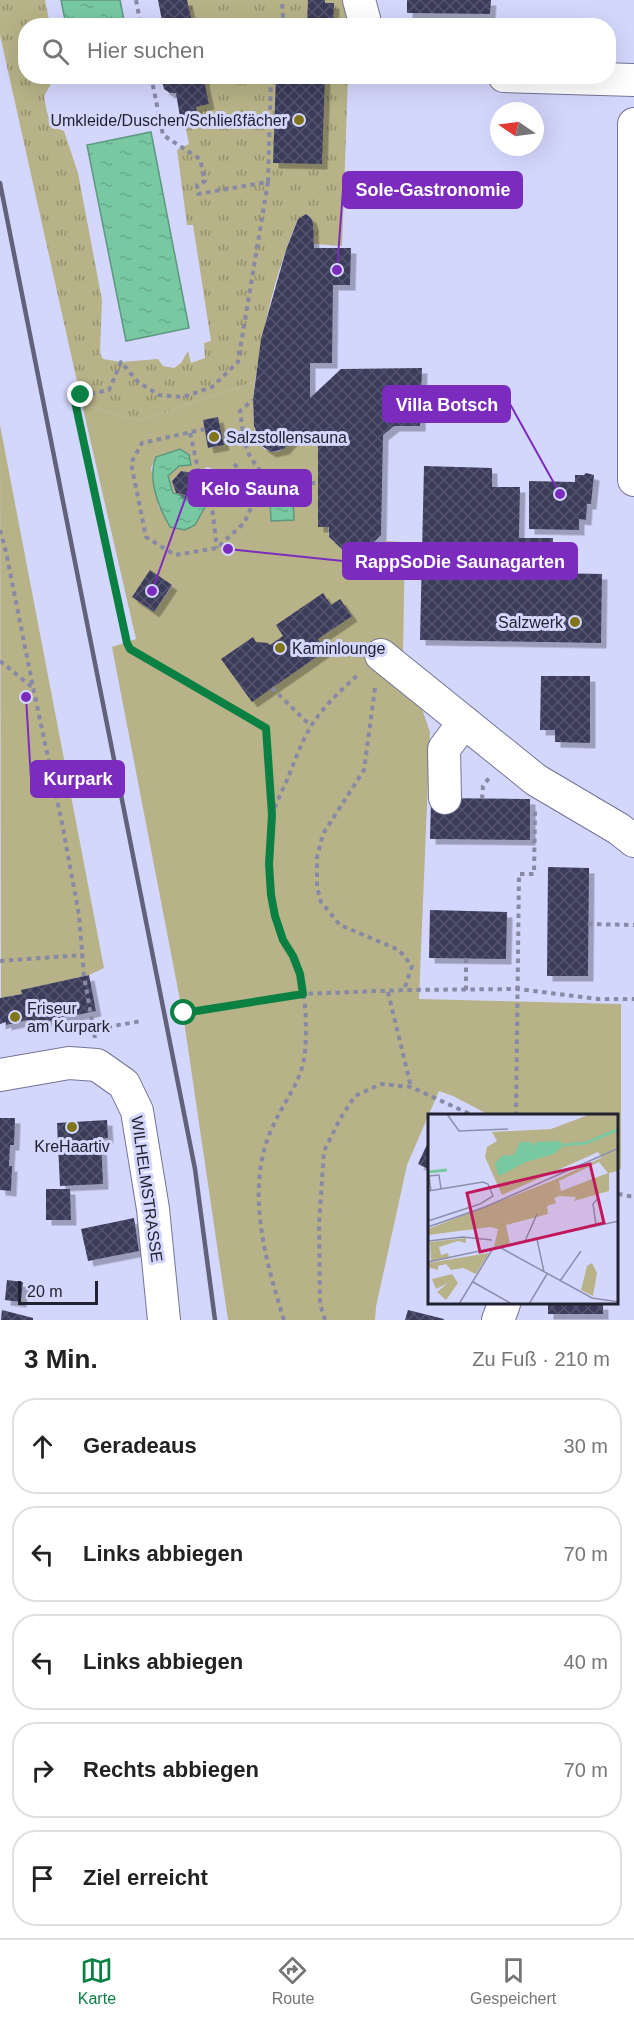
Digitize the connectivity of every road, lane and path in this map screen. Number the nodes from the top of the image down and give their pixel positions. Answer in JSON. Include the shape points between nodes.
{"nodes":[{"id":1,"x":136,"y":0,"type":"edge"},
{"id":2,"x":282,"y":0,"type":"edge"},
{"id":3,"x":359,"y":0,"type":"edge"},
{"id":4,"x":139,"y":18,"type":"edge"},
{"id":5,"x":283,"y":18,"type":"edge"},
{"id":6,"x":364,"y":18,"type":"edge"},
{"id":7,"x":616,"y":79,"type":"edge"},
{"id":8,"x":634,"y":80,"type":"edge"},
{"id":9,"x":153,"y":84,"type":"edge"},
{"id":10,"x":271,"y":84,"type":"edge"},
{"id":11,"x":634,"y":124,"type":"edge"},
{"id":12,"x":268,"y":182,"type":"junction"},
{"id":13,"x":253,"y":400,"type":"dead end"},
{"id":14,"x":205,"y":429,"type":"dead end"},
{"id":15,"x":190,"y":432,"type":"junction"},
{"id":16,"x":234,"y":464,"type":"dead end"},
{"id":17,"x":263,"y":473,"type":"junction"},
{"id":18,"x":634,"y":480,"type":"edge"},
{"id":19,"x":318,"y":483,"type":"dead end"},
{"id":20,"x":260,"y":489,"type":"junction"},
{"id":21,"x":0,"y":530,"type":"edge"},
{"id":22,"x":217,"y":548,"type":"junction"},
{"id":23,"x":381,"y":655,"type":"junction"},
{"id":24,"x":0,"y":661,"type":"edge"},
{"id":25,"x":33,"y":687,"type":"junction"},
{"id":26,"x":272,"y":688,"type":"dead end"},
{"id":27,"x":464,"y":722,"type":"junction"},
{"id":28,"x":311,"y":726,"type":"junction"},
{"id":29,"x":536,"y":780,"type":"junction"},
{"id":30,"x":445,"y":798,"type":"dead end"},
{"id":31,"x":272,"y":815,"type":"junction"},
{"id":32,"x":634,"y":841,"type":"edge"},
{"id":33,"x":588,"y":924,"type":"dead end"},
{"id":34,"x":634,"y":925,"type":"edge"},
{"id":35,"x":83,"y":955,"type":"junction"},
{"id":36,"x":466,"y":958,"type":"dead end"},
{"id":37,"x":0,"y":962,"type":"edge"},
{"id":38,"x":518,"y":989,"type":"junction"},
{"id":39,"x":404,"y":990,"type":"junction"},
{"id":40,"x":466,"y":990,"type":"junction"},
{"id":41,"x":387,"y":992,"type":"junction"},
{"id":42,"x":303,"y":994,"type":"junction"},
{"id":43,"x":634,"y":999,"type":"edge"},
{"id":44,"x":184,"y":1013,"type":"dead end"},
{"id":45,"x":142,"y":1021,"type":"dead end"},
{"id":46,"x":95,"y":1028,"type":"junction"},
{"id":47,"x":95,"y":1034,"type":"dead end"},
{"id":48,"x":0,"y":1075,"type":"edge"},
{"id":49,"x":411,"y":1087,"type":"junction"},
{"id":50,"x":470,"y":1114,"type":"edge"},
{"id":51,"x":516,"y":1114,"type":"edge"},
{"id":52,"x":619,"y":1194,"type":"edge"},
{"id":53,"x":634,"y":1197,"type":"edge"},
{"id":54,"x":504,"y":1305,"type":"edge"},
{"id":55,"x":164,"y":1320,"type":"edge"},
{"id":56,"x":284,"y":1320,"type":"edge"},
{"id":57,"x":325,"y":1320,"type":"edge"},
{"id":58,"x":498,"y":1320,"type":"edge"}],
"edges":[{"from":1,"to":4,"type":"path"},
{"from":2,"to":5,"type":"path"},
{"from":3,"to":6,"type":"street"},
{"from":7,"to":8,"type":"street"},
{"from":9,"to":12,"type":"path","via":[[163,135],[200,159],[205,181],[196,185],[198,194]]},
{"from":10,"to":12,"type":"path"},
{"from":11,"to":18,"type":"street"},
{"from":12,"to":31,"type":"path","via":[[237,362],[212,387],[183,397],[159,395],[138,382],[121,362],[109,390],[74,397],[127,643],[130,649],[266,728]]},
{"from":13,"to":17,"type":"path","via":[[240,411],[246,450]]},
{"from":14,"to":15,"type":"path"},
{"from":15,"to":22,"type":"path","via":[[198,478],[212,508]]},
{"from":15,"to":22,"type":"path","via":[[142,443],[130,463],[146,537],[175,555]]},
{"from":16,"to":20,"type":"path"},
{"from":17,"to":19,"type":"path","via":[[296,471],[303,483]]},
{"from":17,"to":20,"type":"path"},
{"from":20,"to":22,"type":"path","via":[[244,523]]},
{"from":21,"to":25,"type":"path"},
{"from":23,"to":27,"type":"street"},
{"from":23,"to":28,"type":"path","via":[[335,696]]},
{"from":23,"to":39,"type":"path","via":[[364,770],[323,834],[317,857],[317,887],[321,902],[340,925],[399,950],[412,966]]},
{"from":24,"to":25,"type":"path"},
{"from":25,"to":35,"type":"path","via":[[71,869]]},
{"from":26,"to":28,"type":"path"},
{"from":27,"to":29,"type":"street"},
{"from":27,"to":30,"type":"street","via":[[444,748]]},
{"from":28,"to":31,"type":"path"},
{"from":29,"to":32,"type":"street"},
{"from":29,"to":38,"type":"path","via":[[534,874],[519,874]]},
{"from":31,"to":42,"type":"path","via":[[271,895],[283,940],[300,974]]},
{"from":33,"to":34,"type":"path"},
{"from":35,"to":37,"type":"path"},
{"from":35,"to":46,"type":"path"},
{"from":36,"to":40,"type":"path"},
{"from":38,"to":40,"type":"path"},
{"from":38,"to":43,"type":"path","via":[[598,999]]},
{"from":38,"to":51,"type":"path"},
{"from":39,"to":40,"type":"path"},
{"from":39,"to":41,"type":"path"},
{"from":41,"to":42,"type":"path"},
{"from":41,"to":49,"type":"path"},
{"from":42,"to":44,"type":"path"},
{"from":42,"to":56,"type":"path","via":[[302,1070],[265,1144],[259,1165],[263,1234]]},
{"from":45,"to":46,"type":"path"},
{"from":46,"to":47,"type":"path"},
{"from":48,"to":55,"type":"street","name":"WILHELMSTRASSE","via":[[69,1063],[97,1065],[123,1084],[137,1111],[153,1209]]},
{"from":49,"to":50,"type":"path"},
{"from":49,"to":57,"type":"path","via":[[381,1084],[355,1096],[324,1151],[319,1235],[320,1304]]},
{"from":52,"to":53,"type":"path"},
{"from":54,"to":58,"type":"street"}]}
